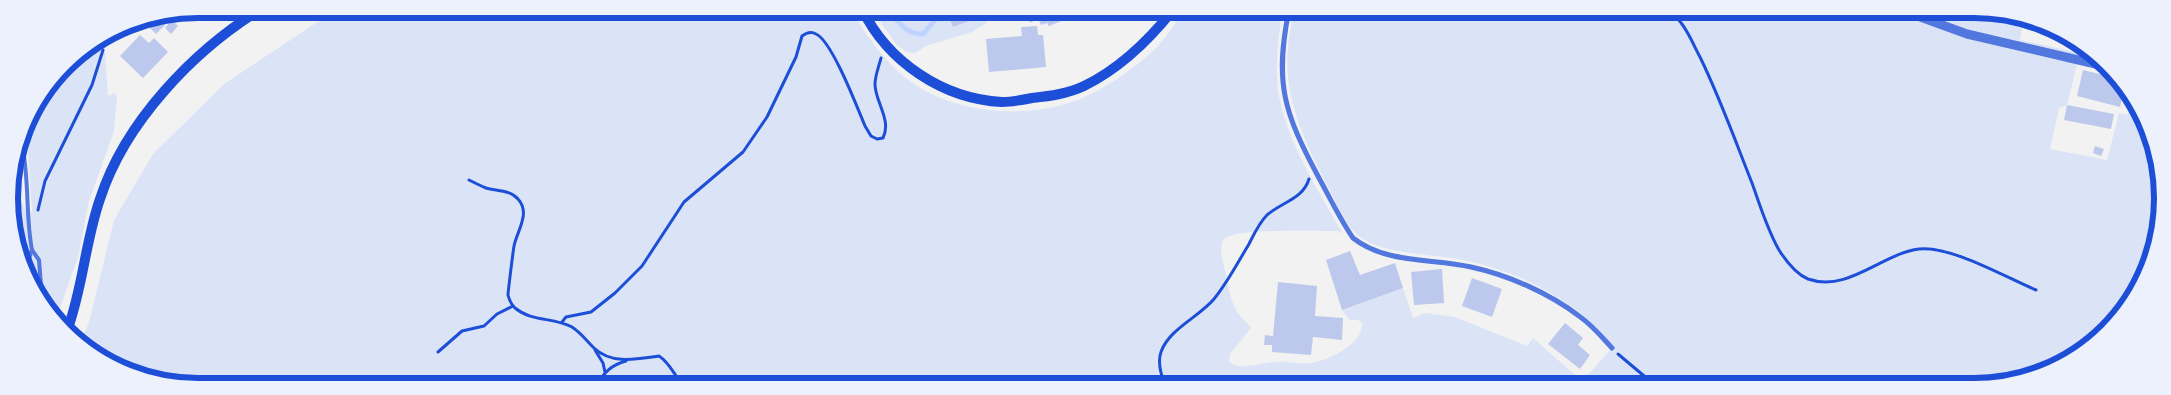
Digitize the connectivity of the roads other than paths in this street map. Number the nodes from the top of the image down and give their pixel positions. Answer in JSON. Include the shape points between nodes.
{"nodes":[{"id":1,"x":240,"y":18,"type":"edge"},
{"id":2,"x":867,"y":18,"type":"edge"},
{"id":3,"x":1166,"y":18,"type":"edge"},
{"id":4,"x":1288,"y":18,"type":"edge"},
{"id":5,"x":1923,"y":18,"type":"edge"},
{"id":6,"x":2094,"y":64,"type":"edge"},
{"id":7,"x":24,"y":152,"type":"edge"},
{"id":8,"x":32,"y":250,"type":"junction"},
{"id":9,"x":29,"y":259,"type":"edge"},
{"id":10,"x":41,"y":286,"type":"edge"},
{"id":11,"x":69,"y":324,"type":"edge"},
{"id":12,"x":1612,"y":348,"type":"road end"}],
"edges":[{"from":1,"to":11,"type":"main road","via":[[176,80],[124,145],[108,178],[91,229],[81,286]]},
{"from":2,"to":3,"type":"main road","via":[[889,48],[921,77],[972,98],[1003,102],[1058,96],[1084,86],[1121,62]]},
{"from":4,"to":12,"type":"street","via":[[1282,57],[1284,95],[1292,122],[1346,228],[1361,244],[1398,257],[1471,267],[1517,282],[1580,316]]},
{"from":5,"to":6,"type":"street","via":[[1967,34]]},
{"from":7,"to":8,"type":"lane"},
{"from":8,"to":9,"type":"lane"},
{"from":8,"to":10,"type":"lane","via":[[39,260]]}]}
